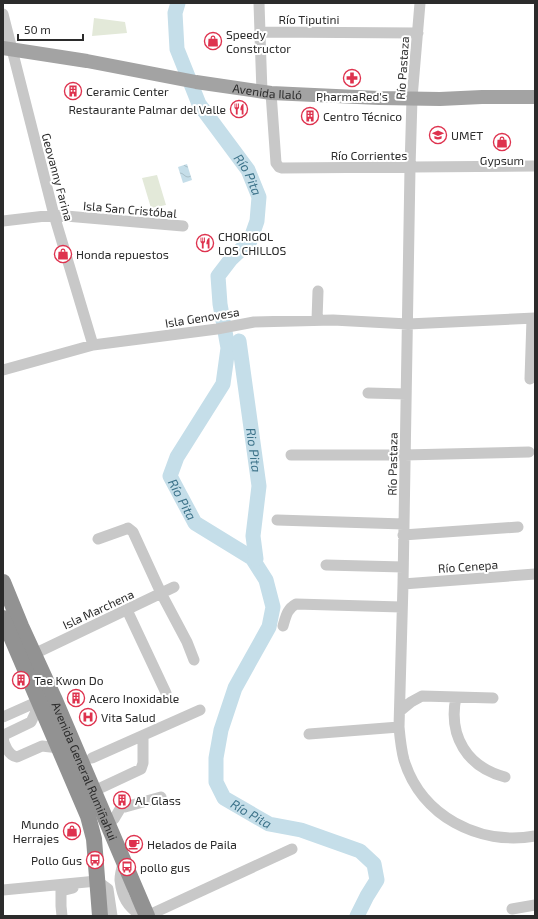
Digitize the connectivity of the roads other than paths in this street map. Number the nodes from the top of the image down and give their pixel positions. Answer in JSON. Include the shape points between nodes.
{"nodes":[{"id":1,"x":259,"y":3,"type":"edge"},
{"id":2,"x":420,"y":3,"type":"edge"},
{"id":3,"x":3,"y":14,"type":"edge"},
{"id":4,"x":418,"y":32,"type":"junction"},
{"id":5,"x":260,"y":33,"type":"junction"},
{"id":6,"x":7,"y":49,"type":"edge"},
{"id":7,"x":535,"y":90,"type":"edge"},
{"id":8,"x":266,"y":92,"type":"junction"},
{"id":9,"x":528,"y":97,"type":"edge"},
{"id":10,"x":412,"y":98,"type":"junction"},
{"id":11,"x":535,"y":102,"type":"edge"},
{"id":12,"x":535,"y":166,"type":"edge"},
{"id":13,"x":410,"y":168,"type":"junction"},
{"id":14,"x":54,"y":216,"type":"junction"},
{"id":15,"x":3,"y":221,"type":"edge"},
{"id":16,"x":183,"y":226,"type":"dead end"},
{"id":17,"x":318,"y":291,"type":"dead end"},
{"id":18,"x":533,"y":319,"type":"edge"},
{"id":19,"x":318,"y":320,"type":"junction"},
{"id":20,"x":408,"y":324,"type":"junction"},
{"id":21,"x":93,"y":345,"type":"junction"},
{"id":22,"x":3,"y":370,"type":"edge"},
{"id":23,"x":530,"y":379,"type":"dead end"},
{"id":24,"x":368,"y":393,"type":"dead end"},
{"id":25,"x":406,"y":394,"type":"junction"},
{"id":26,"x":529,"y":452,"type":"dead end"},
{"id":27,"x":291,"y":455,"type":"dead end"},
{"id":28,"x":404,"y":455,"type":"junction"},
{"id":29,"x":277,"y":520,"type":"dead end"},
{"id":30,"x":518,"y":527,"type":"dead end"},
{"id":31,"x":404,"y":530,"type":"junction"},
{"id":32,"x":98,"y":539,"type":"dead end"},
{"id":33,"x":326,"y":565,"type":"dead end"},
{"id":34,"x":403,"y":567,"type":"junction"},
{"id":35,"x":535,"y":574,"type":"edge"},
{"id":36,"x":3,"y":582,"type":"edge"},
{"id":37,"x":403,"y":584,"type":"junction"},
{"id":38,"x":174,"y":587,"type":"dead end"},
{"id":39,"x":161,"y":593,"type":"junction"},
{"id":40,"x":401,"y":608,"type":"junction"},
{"id":41,"x":127,"y":610,"type":"junction"},
{"id":42,"x":3,"y":618,"type":"edge"},
{"id":43,"x":283,"y":626,"type":"dead end"},
{"id":44,"x":34,"y":654,"type":"junction"},
{"id":45,"x":194,"y":660,"type":"dead end"},
{"id":46,"x":166,"y":693,"type":"dead end"},
{"id":47,"x":456,"y":697,"type":"junction"},
{"id":48,"x":493,"y":698,"type":"dead end"},
{"id":49,"x":39,"y":702,"type":"junction"},
{"id":50,"x":200,"y":710,"type":"dead end"},
{"id":51,"x":400,"y":711,"type":"junction"},
{"id":52,"x":3,"y":717,"type":"edge"},
{"id":53,"x":398,"y":727,"type":"junction"},
{"id":54,"x":309,"y":734,"type":"dead end"},
{"id":55,"x":143,"y":737,"type":"junction"},
{"id":56,"x":59,"y":748,"type":"junction"},
{"id":57,"x":92,"y":758,"type":"dead end"},
{"id":58,"x":505,"y":777,"type":"dead end"},
{"id":59,"x":94,"y":791,"type":"junction"},
{"id":60,"x":160,"y":797,"type":"dead end"},
{"id":61,"x":107,"y":822,"type":"junction"},
{"id":62,"x":535,"y":836,"type":"edge"},
{"id":63,"x":292,"y":849,"type":"dead end"},
{"id":64,"x":124,"y":860,"type":"junction"},
{"id":65,"x":97,"y":884,"type":"junction"},
{"id":66,"x":3,"y":890,"type":"edge"},
{"id":67,"x":126,"y":902,"type":"junction"},
{"id":68,"x":535,"y":905,"type":"edge"},
{"id":69,"x":512,"y":909,"type":"dead end"},
{"id":70,"x":108,"y":913,"type":"edge"},
{"id":71,"x":62,"y":916,"type":"edge"},
{"id":72,"x":142,"y":916,"type":"edge"},
{"id":73,"x":147,"y":916,"type":"edge"}],
"edges":[{"from":1,"to":5,"type":"street"},
{"from":2,"to":4,"type":"street","name":"Río Pastaza"},
{"from":3,"to":6,"type":"street","name":"Geovanny Farina"},
{"from":4,"to":5,"type":"street","name":"Río Tiputini"},
{"from":4,"to":10,"type":"street","name":"Río Pastaza"},
{"from":5,"to":8,"type":"street"},
{"from":6,"to":8,"type":"main road","name":"Avenida Ilaló"},
{"from":6,"to":14,"type":"street","name":"Geovanny Farina"},
{"from":7,"to":9,"type":"street"},
{"from":8,"to":10,"type":"main road","name":"Avenida Ilaló"},
{"from":8,"to":13,"type":"street","name":"Río Corrientes","via":[[276,163],[279,167]]},
{"from":9,"to":10,"type":"main road","name":"Avenida Ilaló"},
{"from":9,"to":11,"type":"street"},
{"from":10,"to":13,"type":"street","name":"Río Pastaza"},
{"from":12,"to":13,"type":"street","name":"Río Corrientes"},
{"from":13,"to":20,"type":"street","name":"Río Pastaza"},
{"from":14,"to":15,"type":"street","name":"Isla San Cristóbal"},
{"from":14,"to":16,"type":"street","name":"Isla San Cristóbal"},
{"from":14,"to":21,"type":"street","name":"Geovanny Farina"},
{"from":17,"to":19,"type":"street"},
{"from":18,"to":20,"type":"street","name":"Isla Genovesa"},
{"from":18,"to":23,"type":"street"},
{"from":19,"to":20,"type":"street","name":"Isla Genovesa"},
{"from":19,"to":21,"type":"street","name":"Isla Genovesa","via":[[254,322]]},
{"from":20,"to":25,"type":"street","name":"Río Pastaza"},
{"from":21,"to":22,"type":"street","name":"Isla Genovesa"},
{"from":24,"to":25,"type":"street"},
{"from":25,"to":28,"type":"street","name":"Río Pastaza"},
{"from":26,"to":28,"type":"street"},
{"from":27,"to":28,"type":"street"},
{"from":28,"to":31,"type":"street","name":"Río Pastaza"},
{"from":29,"to":31,"type":"street","via":[[395,525]]},
{"from":30,"to":31,"type":"street"},
{"from":31,"to":34,"type":"street","name":"Río Pastaza"},
{"from":32,"to":39,"type":"street","via":[[126,529],[132,530]]},
{"from":33,"to":34,"type":"street"},
{"from":34,"to":37,"type":"street","name":"Río Pastaza"},
{"from":35,"to":37,"type":"street","name":"Río Cenepa"},
{"from":36,"to":44,"type":"highway","name":"Avenida General Rumiñahui"},
{"from":37,"to":40,"type":"street","name":"Río Pastaza"},
{"from":38,"to":39,"type":"street","name":"Isla Marchena"},
{"from":39,"to":41,"type":"street","name":"Isla Marchena"},
{"from":39,"to":45,"type":"street"},
{"from":40,"to":43,"type":"street","via":[[296,604],[287,612]]},
{"from":40,"to":51,"type":"street","name":"Río Pastaza"},
{"from":41,"to":44,"type":"street","name":"Isla Marchena"},
{"from":41,"to":46,"type":"street"},
{"from":42,"to":49,"type":"highway","name":"Avenida General Rumiñahui"},
{"from":44,"to":59,"type":"highway","name":"Avenida General Rumiñahui"},
{"from":47,"to":48,"type":"street"},
{"from":47,"to":51,"type":"street","via":[[422,696]]},
{"from":47,"to":58,"type":"street","via":[[454,723],[463,748],[481,767]]},
{"from":49,"to":52,"type":"street"},
{"from":49,"to":56,"type":"highway","name":"Avenida General Rumiñahui"},
{"from":49,"to":56,"type":"street","via":[[31,722],[6,734],[3,740],[14,757],[42,746]]},
{"from":50,"to":55,"type":"street"},
{"from":51,"to":53,"type":"street","name":"Río Pastaza"},
{"from":53,"to":54,"type":"street"},
{"from":53,"to":62,"type":"street","name":"Río Pastaza","via":[[404,761],[411,777],[420,792],[444,816],[459,826],[492,837]]},
{"from":55,"to":57,"type":"street"},
{"from":55,"to":59,"type":"street","via":[[141,769]]},
{"from":56,"to":65,"type":"highway","name":"Avenida General Rumiñahui","via":[[88,816],[94,839]]},
{"from":59,"to":61,"type":"highway","name":"Avenida General Rumiñahui"},
{"from":60,"to":61,"type":"street","via":[[122,808],[114,819]]},
{"from":61,"to":64,"type":"highway","name":"Avenida General Rumiñahui"},
{"from":63,"to":73,"type":"street"},
{"from":64,"to":67,"type":"street","via":[[120,878]]},
{"from":64,"to":73,"type":"highway","name":"Avenida General Rumiñahui"},
{"from":65,"to":66,"type":"street"},
{"from":65,"to":70,"type":"highway","name":"Avenida General Rumiñahui"},
{"from":65,"to":71,"type":"street","via":[[61,891]]},
{"from":67,"to":70,"type":"street"},
{"from":67,"to":72,"type":"street"},
{"from":68,"to":69,"type":"street"}]}
